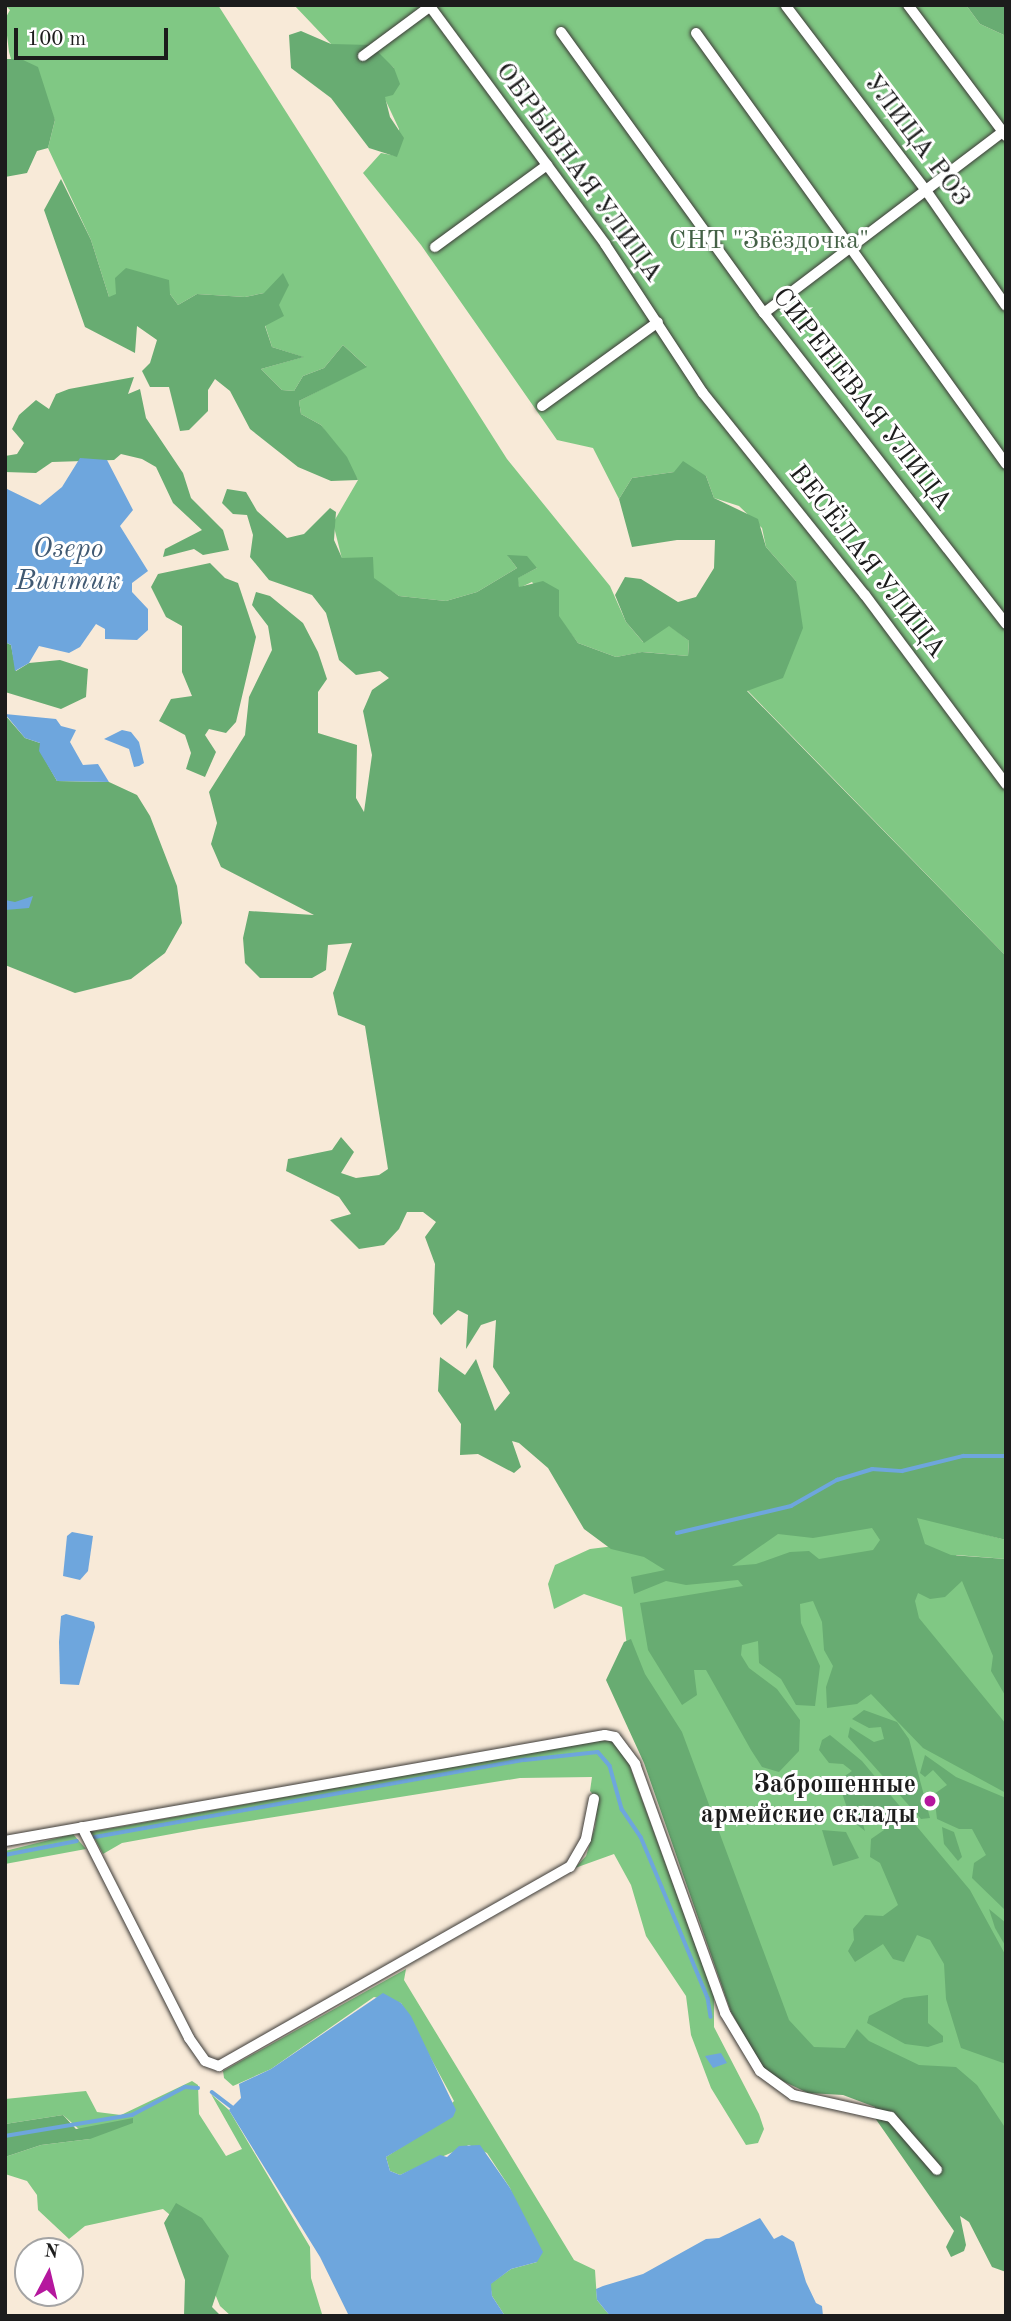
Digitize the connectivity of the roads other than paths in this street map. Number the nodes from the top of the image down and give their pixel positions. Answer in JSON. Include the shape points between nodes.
{"nodes":[{"id":1,"x":908,"y":5,"type":"edge"},
{"id":2,"x":430,"y":6,"type":"edge"},
{"id":3,"x":786,"y":6,"type":"edge"},
{"id":4,"x":561,"y":32,"type":"dead end"},
{"id":5,"x":696,"y":33,"type":"dead end"},
{"id":6,"x":363,"y":56,"type":"dead end"},
{"id":7,"x":1005,"y":132,"type":"edge"},
{"id":8,"x":547,"y":164,"type":"junction"},
{"id":9,"x":925,"y":189,"type":"junction"},
{"id":10,"x":435,"y":247,"type":"dead end"},
{"id":11,"x":849,"y":252,"type":"junction"},
{"id":12,"x":1006,"y":306,"type":"edge"},
{"id":13,"x":764,"y":313,"type":"junction"},
{"id":14,"x":658,"y":322,"type":"junction"},
{"id":15,"x":691,"y":367,"type":"joint"},
{"id":16,"x":542,"y":406,"type":"dead end"},
{"id":17,"x":1006,"y":464,"type":"edge"},
{"id":18,"x":1006,"y":624,"type":"edge"},
{"id":19,"x":1006,"y":784,"type":"edge"},
{"id":20,"x":594,"y":1799,"type":"dead end"},
{"id":21,"x":82,"y":1827,"type":"junction"},
{"id":22,"x":5,"y":1841,"type":"edge"},
{"id":23,"x":937,"y":2170,"type":"dead end"}],
"edges":[{"from":1,"to":7,"type":"street"},
{"from":2,"to":6,"type":"street"},
{"from":2,"to":8,"type":"street","name":"ОБРЫВНАЯ УЛИЦА"},
{"from":3,"to":9,"type":"street","name":"УЛИЦА РОЗ"},
{"from":4,"to":13,"type":"street","name":"СИРЕНЕВАЯ УЛИЦА"},
{"from":5,"to":11,"type":"street"},
{"from":7,"to":9,"type":"street"},
{"from":8,"to":10,"type":"street"},
{"from":8,"to":14,"type":"street","name":"ОБРЫВНАЯ УЛИЦА"},
{"from":9,"to":11,"type":"street"},
{"from":9,"to":12,"type":"street","name":"УЛИЦА РОЗ"},
{"from":11,"to":13,"type":"street"},
{"from":11,"to":17,"type":"street"},
{"from":13,"to":18,"type":"street","name":"СИРЕНЕВАЯ УЛИЦА"},
{"from":14,"to":15,"type":"street","name":"ОБРЫВНАЯ УЛИЦА"},
{"from":14,"to":16,"type":"street"},
{"from":15,"to":19,"type":"street","name":"ВЕСЁЛАЯ УЛИЦА","via":[[703,393],[865,595]]},
{"from":20,"to":21,"type":"street","via":[[586,1839],[570,1867],[219,2066],[205,2061],[189,2038]]},
{"from":21,"to":22,"type":"street"},
{"from":21,"to":23,"type":"street","via":[[605,1735],[615,1737],[640,1777],[725,2013],[760,2071],[793,2095],[891,2117]]}]}
